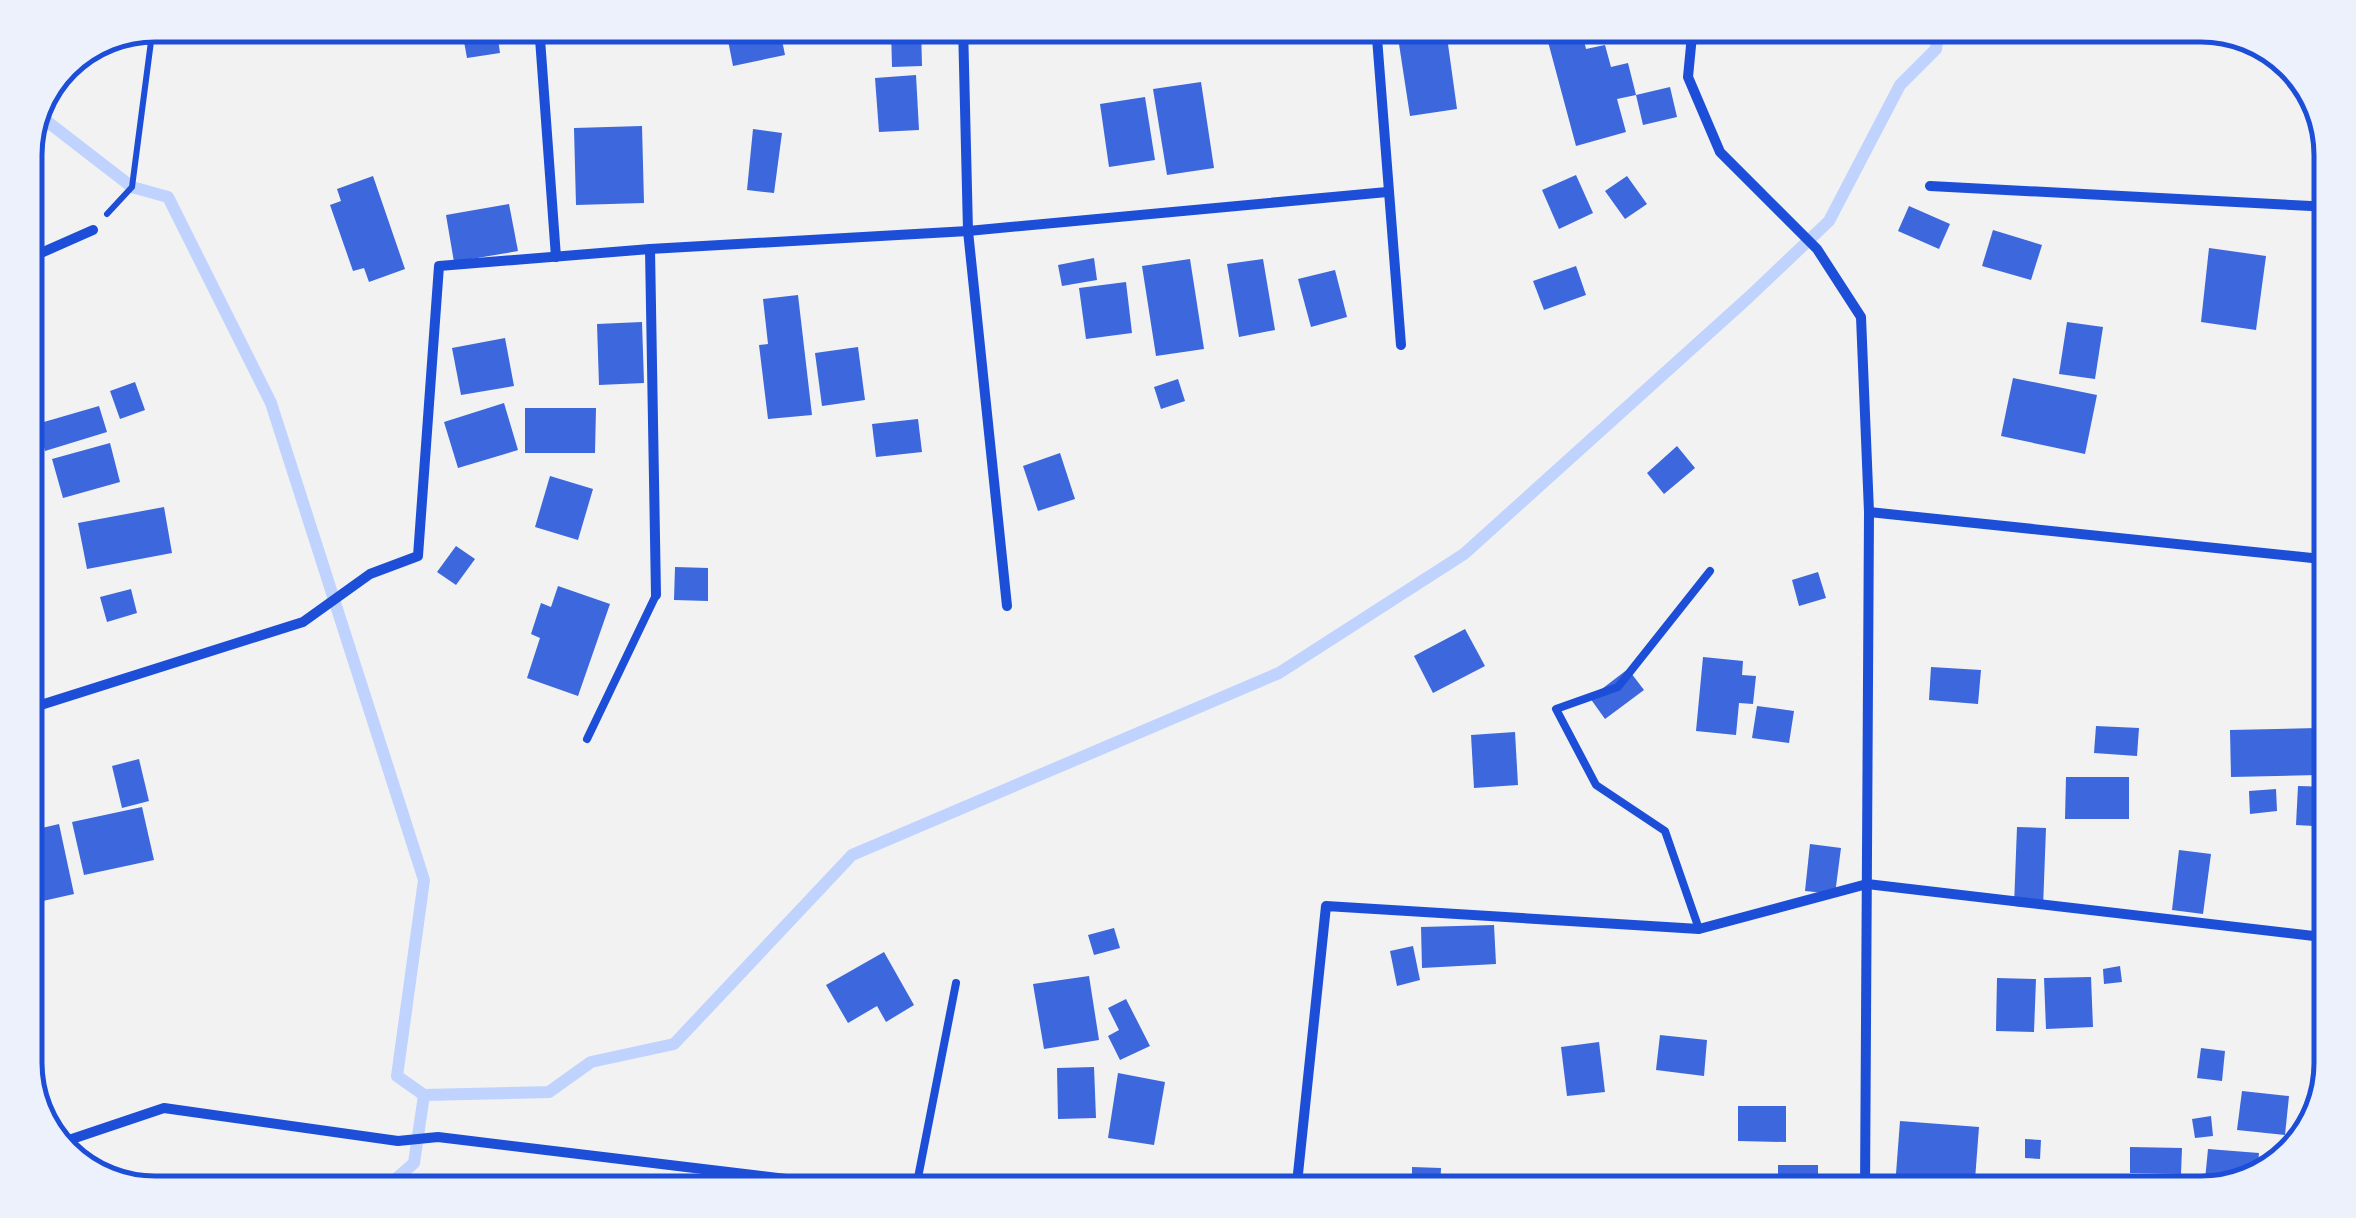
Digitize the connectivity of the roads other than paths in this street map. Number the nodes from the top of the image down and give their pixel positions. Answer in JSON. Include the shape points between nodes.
{"nodes":[{"id":1,"x":541,"y":42,"type":"edge"},
{"id":2,"x":962,"y":42,"type":"edge"},
{"id":3,"x":1377,"y":42,"type":"edge"},
{"id":4,"x":1691,"y":42,"type":"edge"},
{"id":5,"x":1930,"y":186,"type":"dead end"},
{"id":6,"x":1387,"y":192,"type":"junction"},
{"id":7,"x":2313,"y":205,"type":"edge"},
{"id":8,"x":93,"y":230,"type":"road end"},
{"id":9,"x":968,"y":232,"type":"junction"},
{"id":10,"x":650,"y":250,"type":"junction"},
{"id":11,"x":43,"y":252,"type":"edge"},
{"id":12,"x":556,"y":257,"type":"junction"},
{"id":13,"x":1401,"y":345,"type":"dead end"},
{"id":14,"x":1869,"y":512,"type":"junction"},
{"id":15,"x":2313,"y":558,"type":"edge"},
{"id":16,"x":1710,"y":571,"type":"dead end"},
{"id":17,"x":656,"y":594,"type":"joint"},
{"id":18,"x":1006,"y":606,"type":"dead end"},
{"id":19,"x":43,"y":704,"type":"edge"},
{"id":20,"x":587,"y":739,"type":"dead end"},
{"id":21,"x":1867,"y":884,"type":"junction"},
{"id":22,"x":1699,"y":929,"type":"junction"},
{"id":23,"x":2314,"y":936,"type":"edge"},
{"id":24,"x":956,"y":983,"type":"dead end"},
{"id":25,"x":73,"y":1139,"type":"edge"},
{"id":26,"x":764,"y":1176,"type":"edge"},
{"id":27,"x":918,"y":1176,"type":"edge"},
{"id":28,"x":1298,"y":1176,"type":"edge"},
{"id":29,"x":1866,"y":1176,"type":"edge"}],
"edges":[{"from":1,"to":12,"type":"street"},
{"from":2,"to":9,"type":"street"},
{"from":3,"to":6,"type":"street"},
{"from":4,"to":14,"type":"street","via":[[1688,77],[1720,152],[1817,249],[1860,317]]},
{"from":5,"to":7,"type":"street"},
{"from":6,"to":9,"type":"street"},
{"from":6,"to":13,"type":"street"},
{"from":8,"to":11,"type":"street"},
{"from":9,"to":10,"type":"street"},
{"from":9,"to":18,"type":"street"},
{"from":10,"to":12,"type":"street"},
{"from":10,"to":17,"type":"street"},
{"from":12,"to":19,"type":"street","via":[[439,266],[418,556],[370,574],[304,622]]},
{"from":14,"to":15,"type":"street"},
{"from":14,"to":21,"type":"street"},
{"from":16,"to":22,"type":"lane","via":[[1618,687],[1556,708],[1596,785],[1664,831]]},
{"from":17,"to":20,"type":"lane"},
{"from":21,"to":22,"type":"street"},
{"from":21,"to":23,"type":"street"},
{"from":21,"to":29,"type":"street"},
{"from":22,"to":28,"type":"street","via":[[1326,906]]},
{"from":24,"to":27,"type":"lane"},
{"from":25,"to":26,"type":"street","via":[[164,1108],[398,1141],[438,1136]]}]}
